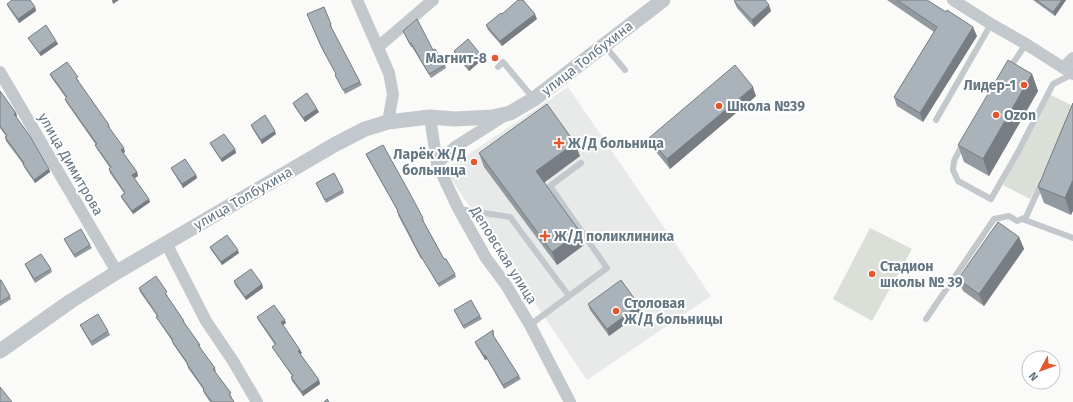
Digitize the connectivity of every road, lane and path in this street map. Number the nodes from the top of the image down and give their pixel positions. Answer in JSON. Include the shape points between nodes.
{"nodes":[{"id":1,"x":356,"y":0,"type":"edge"},
{"id":2,"x":433,"y":0,"type":"edge"},
{"id":3,"x":663,"y":0,"type":"edge"},
{"id":4,"x":953,"y":0,"type":"edge"},
{"id":5,"x":991,"y":24,"type":"junction"},
{"id":6,"x":1026,"y":44,"type":"junction"},
{"id":7,"x":378,"y":46,"type":"junction"},
{"id":8,"x":604,"y":46,"type":"junction"},
{"id":9,"x":1073,"y":58,"type":"edge"},
{"id":10,"x":498,"y":67,"type":"dead end"},
{"id":11,"x":626,"y":70,"type":"dead end"},
{"id":12,"x":0,"y":72,"type":"edge"},
{"id":13,"x":1070,"y":72,"type":"edge"},
{"id":14,"x":1004,"y":77,"type":"edge"},
{"id":15,"x":534,"y":99,"type":"junction"},
{"id":16,"x":510,"y":113,"type":"junction"},
{"id":17,"x":430,"y":117,"type":"junction"},
{"id":18,"x":936,"y":120,"type":"dead end"},
{"id":19,"x":388,"y":122,"type":"junction"},
{"id":20,"x":966,"y":136,"type":"edge"},
{"id":21,"x":580,"y":163,"type":"dead end"},
{"id":22,"x":437,"y":164,"type":"junction"},
{"id":23,"x":1046,"y":174,"type":"edge"},
{"id":24,"x":458,"y":208,"type":"junction"},
{"id":25,"x":1022,"y":219,"type":"junction"},
{"id":26,"x":1073,"y":238,"type":"edge"},
{"id":27,"x":166,"y":243,"type":"junction"},
{"id":28,"x":117,"y":272,"type":"junction"},
{"id":29,"x":569,"y":296,"type":"junction"},
{"id":30,"x":926,"y":319,"type":"dead end"},
{"id":31,"x":530,"y":325,"type":"junction"},
{"id":32,"x":0,"y":351,"type":"edge"},
{"id":33,"x":257,"y":402,"type":"edge"},
{"id":34,"x":570,"y":402,"type":"edge"}],
"edges":[{"from":1,"to":7,"type":"street"},
{"from":2,"to":7,"type":"street"},
{"from":3,"to":8,"type":"street","name":"улица Толбухина"},
{"from":4,"to":5,"type":"street"},
{"from":5,"to":6,"type":"street"},
{"from":5,"to":18,"type":"lane"},
{"from":6,"to":13,"type":"street"},
{"from":6,"to":14,"type":"lane"},
{"from":7,"to":19,"type":"street","via":[[389,73],[393,94]]},
{"from":8,"to":11,"type":"lane"},
{"from":8,"to":15,"type":"street","name":"улица Толбухина"},
{"from":9,"to":13,"type":"street"},
{"from":10,"to":15,"type":"lane","via":[[503,62]]},
{"from":12,"to":28,"type":"street","name":"улица Димитрова"},
{"from":13,"to":20,"type":"lane","via":[[1053,84],[991,199],[958,181],[953,170],[954,161]]},
{"from":15,"to":16,"type":"street","name":"улица Толбухина"},
{"from":16,"to":17,"type":"street","name":"улица Толбухина","via":[[493,117],[456,119]]},
{"from":16,"to":22,"type":"street","name":"улица Толбухина","via":[[455,147]]},
{"from":17,"to":19,"type":"street","name":"улица Толбухина"},
{"from":17,"to":22,"type":"street","name":"Деповская улица"},
{"from":19,"to":27,"type":"street","name":"улица Толбухина","via":[[365,129],[334,145]]},
{"from":21,"to":29,"type":"lane","via":[[550,186],[607,268]]},
{"from":22,"to":24,"type":"street","name":"Деповская улица"},
{"from":23,"to":25,"type":"lane","via":[[1026,217]]},
{"from":24,"to":29,"type":"lane","via":[[510,217]]},
{"from":24,"to":31,"type":"street","name":"Деповская улица","via":[[486,258]]},
{"from":25,"to":26,"type":"lane"},
{"from":25,"to":30,"type":"lane","via":[[1017,221],[1009,216],[994,219]]},
{"from":27,"to":28,"type":"street","name":"улица Толбухина"},
{"from":27,"to":33,"type":"street","via":[[206,321],[233,360]]},
{"from":28,"to":32,"type":"street","name":"улица Толбухина"},
{"from":29,"to":31,"type":"lane"},
{"from":31,"to":34,"type":"street","name":"Деповская улица"}]}
